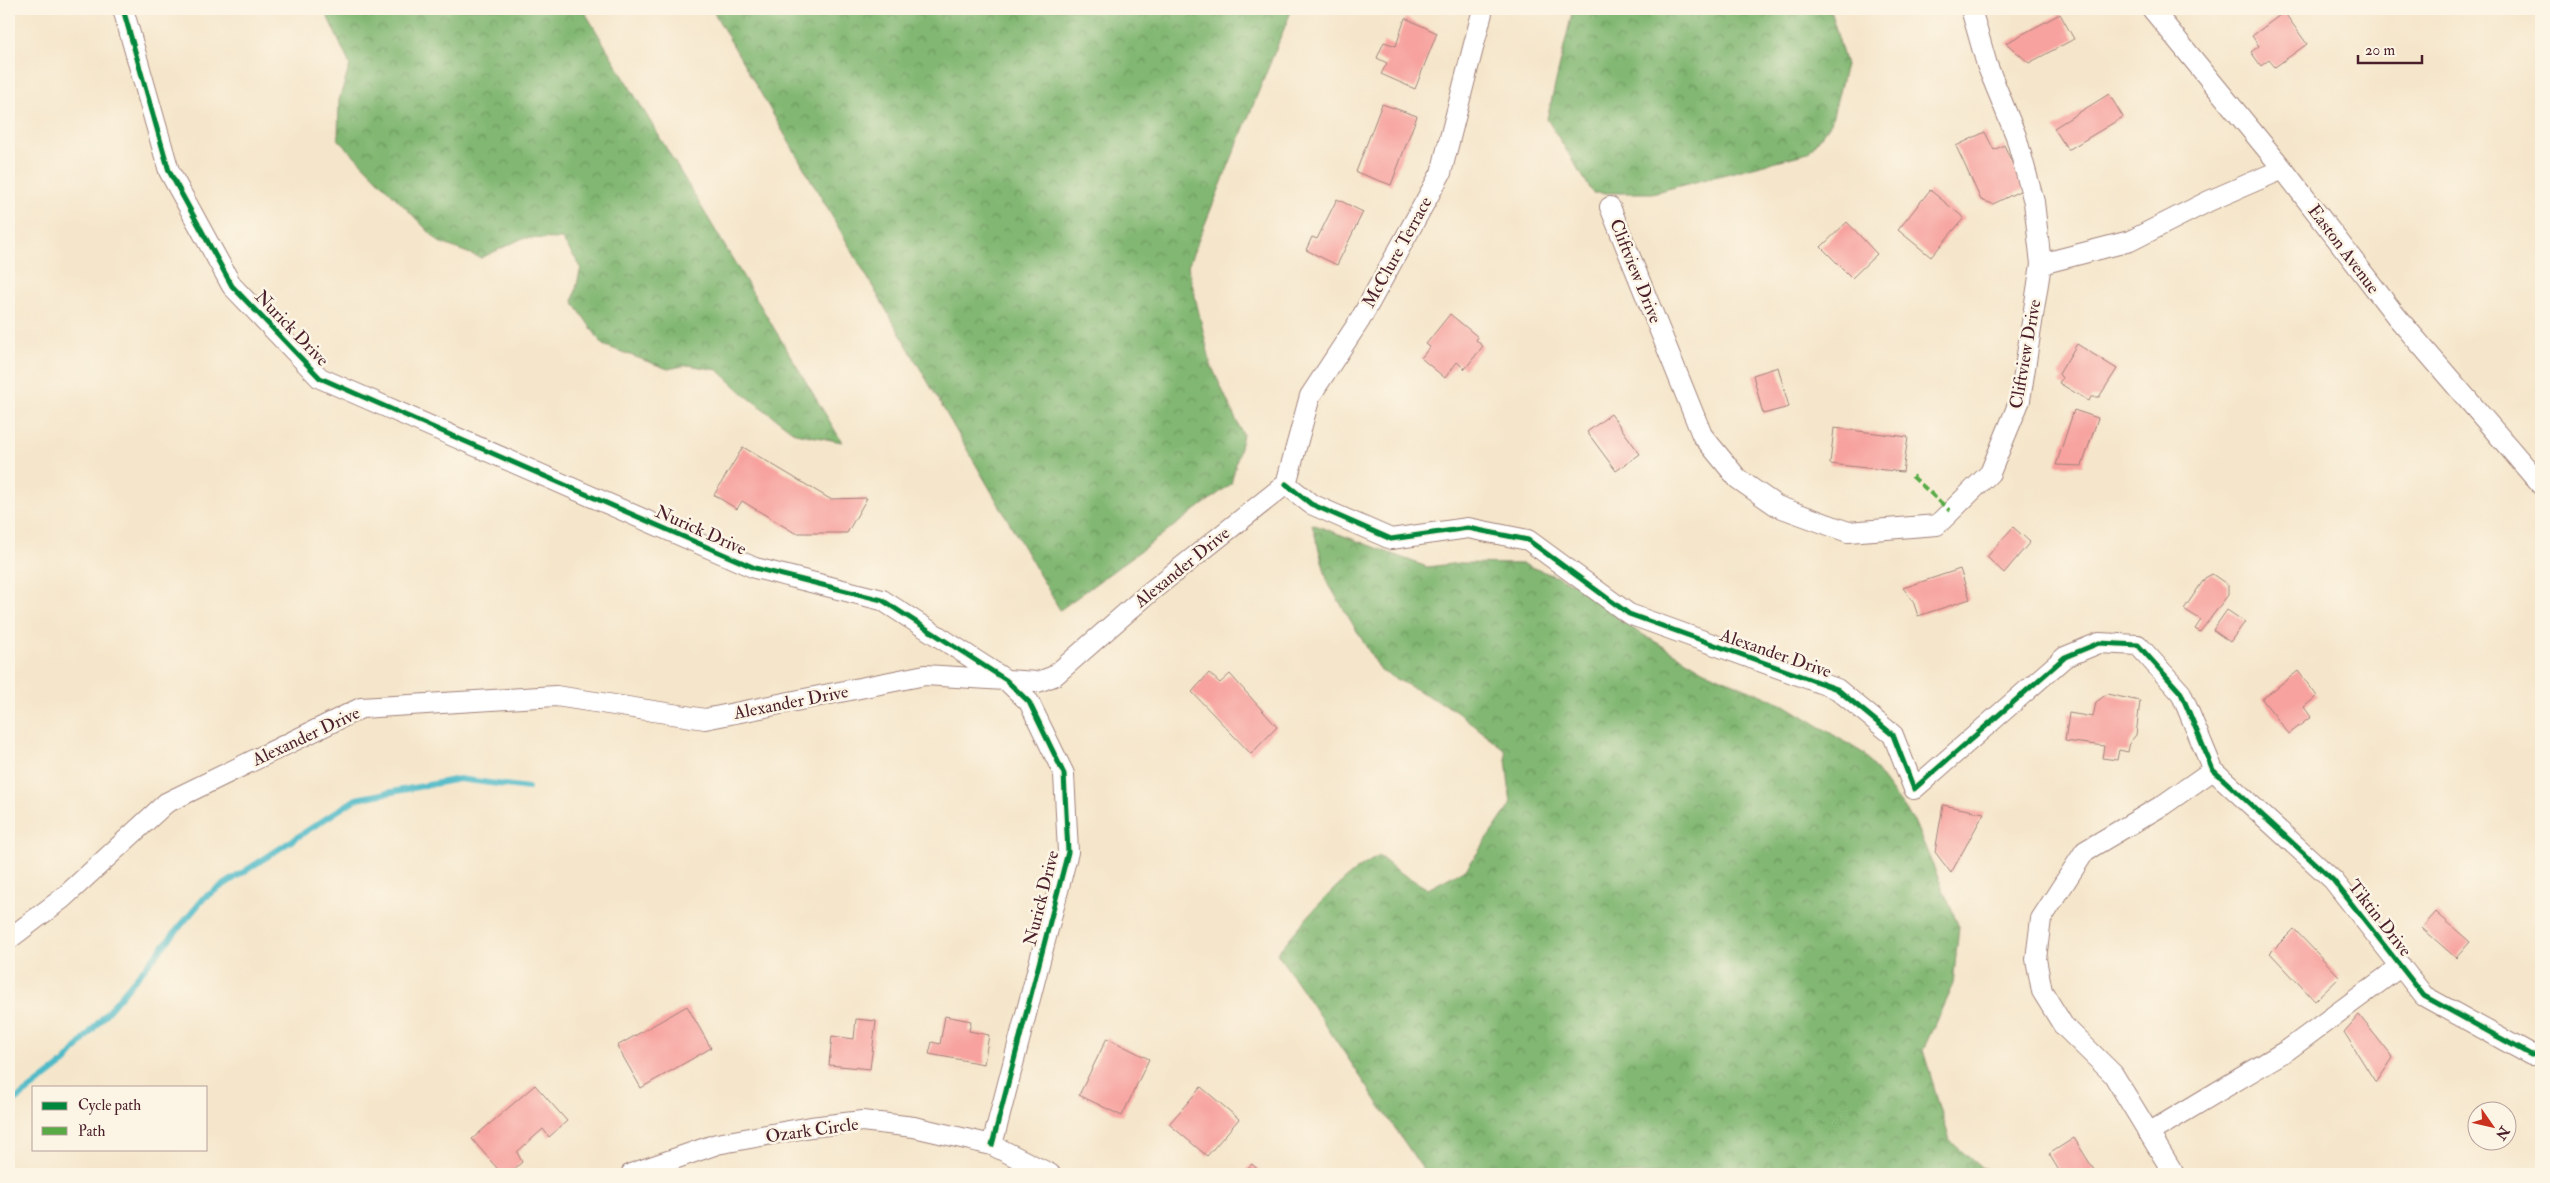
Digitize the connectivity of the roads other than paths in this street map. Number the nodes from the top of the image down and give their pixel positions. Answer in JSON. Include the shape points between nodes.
{"nodes":[{"id":1,"x":123,"y":9,"type":"edge"},
{"id":2,"x":1483,"y":9,"type":"edge"},
{"id":3,"x":1971,"y":9,"type":"edge"},
{"id":4,"x":2152,"y":9,"type":"edge"},
{"id":5,"x":2283,"y":169,"type":"junction"},
{"id":6,"x":1610,"y":207,"type":"dead end"},
{"id":7,"x":2041,"y":264,"type":"junction"},
{"id":8,"x":1286,"y":484,"type":"junction"},
{"id":9,"x":2541,"y":485,"type":"edge"},
{"id":10,"x":1006,"y":680,"type":"junction"},
{"id":11,"x":2213,"y":770,"type":"junction"},
{"id":12,"x":9,"y":939,"type":"edge"},
{"id":13,"x":2401,"y":966,"type":"junction"},
{"id":14,"x":2541,"y":1054,"type":"edge"},
{"id":15,"x":2147,"y":1131,"type":"junction"},
{"id":16,"x":992,"y":1145,"type":"junction"},
{"id":17,"x":631,"y":1174,"type":"edge"},
{"id":18,"x":1050,"y":1174,"type":"edge"},
{"id":19,"x":2174,"y":1174,"type":"edge"}],
"edges":[{"from":1,"to":10,"type":"street","name":"Nurick Drive","via":[[169,171],[232,286],[320,378],[755,568],[882,600]]},
{"from":2,"to":8,"type":"street","name":"McClure Terrace","via":[[1441,172],[1360,320],[1310,396]]},
{"from":3,"to":7,"type":"street","name":"Cliftview Drive","via":[[1987,65],[2019,146],[2034,202]]},
{"from":4,"to":5,"type":"street","name":"Easton Avenue"},
{"from":5,"to":7,"type":"street","via":[[2209,201],[2130,241]]},
{"from":5,"to":9,"type":"street","name":"Easton Avenue","via":[[2396,316]]},
{"from":6,"to":7,"type":"street","name":"Cliftview Drive","via":[[1702,435],[1738,479],[1777,506],[1848,532],[1937,525],[1990,473],[2020,400]]},
{"from":8,"to":10,"type":"street","name":"Alexander Drive","via":[[1150,592],[1054,676],[1038,682]]},
{"from":8,"to":11,"type":"street","name":"Alexander Drive","via":[[1311,504],[1391,539],[1468,528],[1528,540],[1629,614],[1837,689],[1893,735],[1914,790],[2065,657],[2099,643],[2138,645],[2169,679],[2181,693]]},
{"from":10,"to":12,"type":"street","name":"Alexander Drive","via":[[926,675],[705,719],[556,696],[361,708],[166,803],[63,898]]},
{"from":10,"to":16,"type":"street","name":"Nurick Drive","via":[[1029,702],[1064,774],[1068,852]]},
{"from":11,"to":13,"type":"street","name":"Tiktin Drive","via":[[2333,880]]},
{"from":11,"to":15,"type":"street","via":[[2163,805],[2085,851],[2041,919],[2036,959],[2042,991],[2063,1025],[2112,1074]]},
{"from":13,"to":14,"type":"street","name":"Tiktin Drive","via":[[2424,996],[2531,1055]]},
{"from":13,"to":15,"type":"street","via":[[2289,1049]]},
{"from":15,"to":19,"type":"street"},
{"from":16,"to":17,"type":"street","name":"Ozark Circle","via":[[914,1127],[862,1121],[717,1144]]},
{"from":16,"to":18,"type":"street","name":"Ozark Circle"}]}
